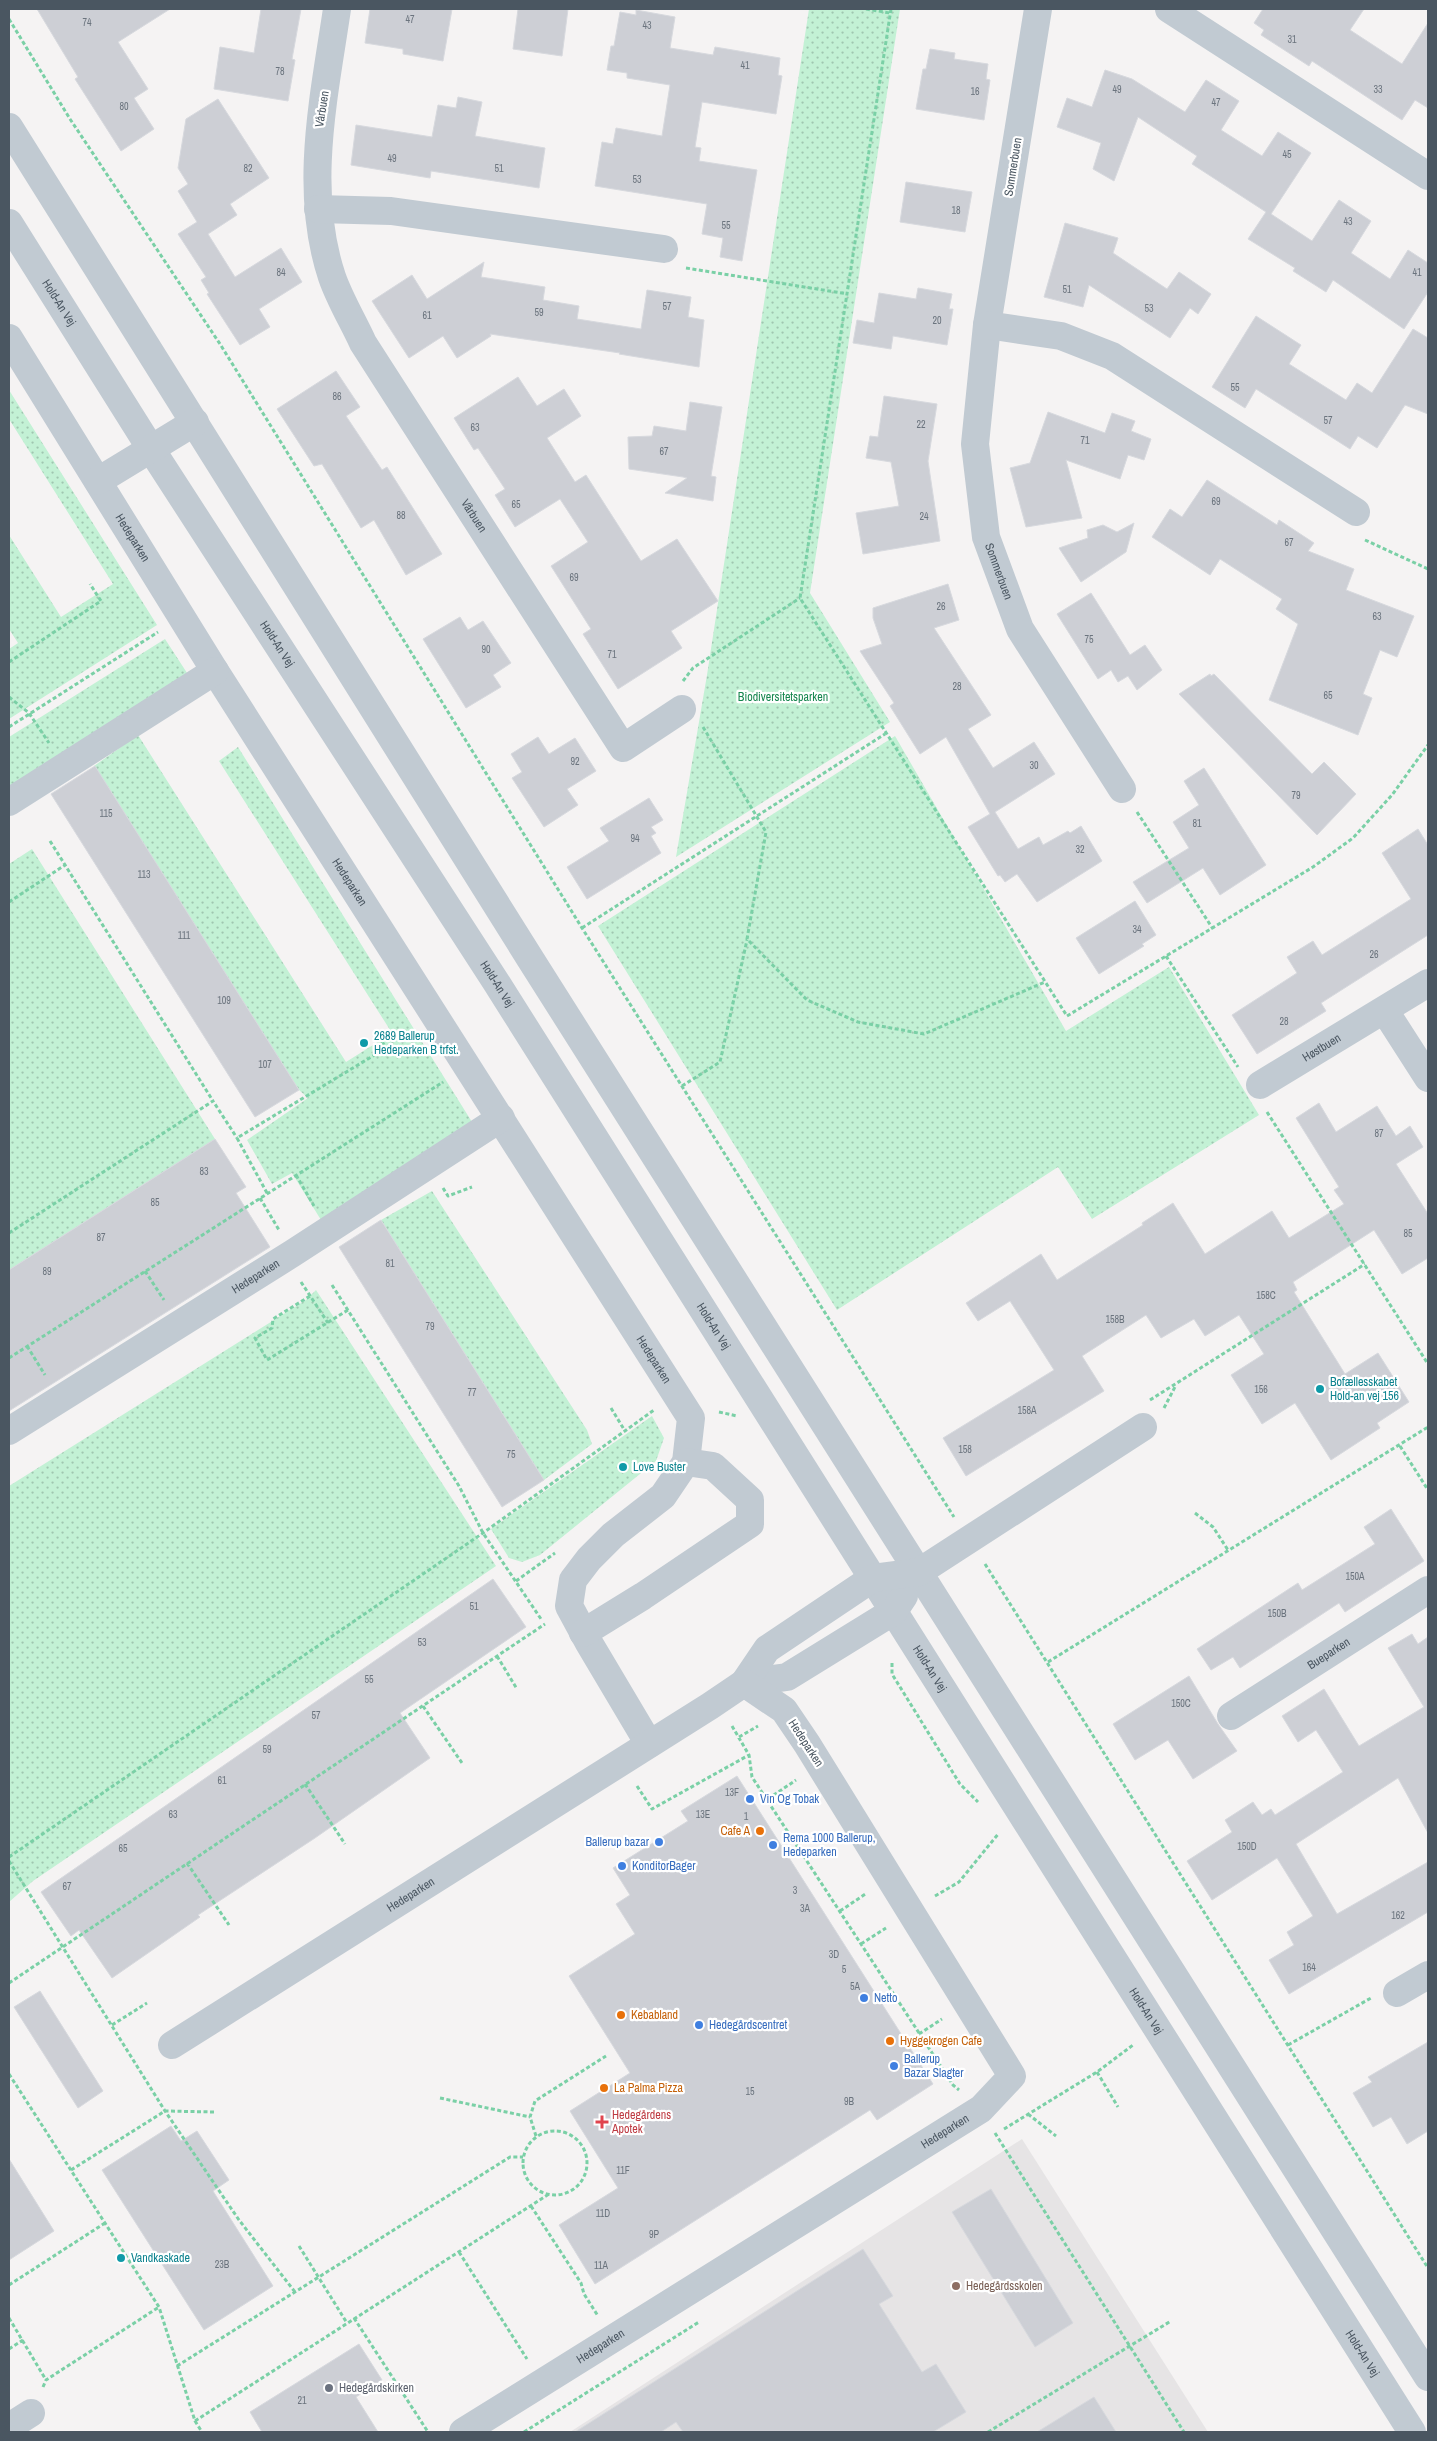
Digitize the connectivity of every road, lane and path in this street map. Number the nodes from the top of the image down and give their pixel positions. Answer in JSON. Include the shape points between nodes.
{"nodes":[{"id":1,"x":338,"y":9,"type":"edge"},
{"id":2,"x":866,"y":9,"type":"edge"},
{"id":3,"x":1038,"y":9,"type":"edge"},
{"id":4,"x":1169,"y":9,"type":"edge"},
{"id":5,"x":891,"y":11,"type":"edge"},
{"id":6,"x":9,"y":20,"type":"edge"},
{"id":7,"x":9,"y":127,"type":"edge"},
{"id":8,"x":1428,"y":176,"type":"edge"},
{"id":9,"x":318,"y":209,"type":"junction"},
{"id":10,"x":9,"y":223,"type":"edge"},
{"id":11,"x":664,"y":249,"type":"joint"},
{"id":12,"x":848,"y":294,"type":"junction"},
{"id":13,"x":987,"y":325,"type":"junction"},
{"id":14,"x":9,"y":338,"type":"edge"},
{"id":15,"x":195,"y":422,"type":"junction"},
{"id":16,"x":151,"y":449,"type":"junction"},
{"id":17,"x":98,"y":481,"type":"junction"},
{"id":18,"x":1356,"y":512,"type":"joint"},
{"id":19,"x":1428,"y":569,"type":"edge"},
{"id":20,"x":90,"y":584,"type":"dead end"},
{"id":21,"x":800,"y":598,"type":"junction"},
{"id":22,"x":182,"y":618,"type":"junction"},
{"id":23,"x":9,"y":662,"type":"edge"},
{"id":24,"x":215,"y":671,"type":"junction"},
{"id":25,"x":9,"y":697,"type":"edge"},
{"id":26,"x":682,"y":709,"type":"junction"},
{"id":27,"x":29,"y":714,"type":"junction"},
{"id":28,"x":9,"y":726,"type":"edge"},
{"id":29,"x":885,"y":734,"type":"junction"},
{"id":30,"x":1428,"y":746,"type":"edge"},
{"id":31,"x":64,"y":767,"type":"junction"},
{"id":32,"x":1122,"y":789,"type":"joint"},
{"id":33,"x":9,"y":802,"type":"edge"},
{"id":34,"x":757,"y":814,"type":"junction"},
{"id":35,"x":50,"y":841,"type":"dead end"},
{"id":36,"x":65,"y":865,"type":"junction"},
{"id":37,"x":9,"y":902,"type":"edge"},
{"id":38,"x":582,"y":928,"type":"junction"},
{"id":39,"x":1213,"y":929,"type":"junction"},
{"id":40,"x":747,"y":939,"type":"junction"},
{"id":41,"x":1166,"y":956,"type":"junction"},
{"id":42,"x":1045,"y":982,"type":"junction"},
{"id":43,"x":1428,"y":984,"type":"edge"},
{"id":44,"x":1385,"y":1011,"type":"junction"},
{"id":45,"x":374,"y":1029,"type":"dead end"},
{"id":46,"x":468,"y":1066,"type":"junction"},
{"id":47,"x":1428,"y":1078,"type":"edge"},
{"id":48,"x":682,"y":1086,"type":"junction"},
{"id":49,"x":1255,"y":1088,"type":"junction"},
{"id":50,"x":213,"y":1101,"type":"junction"},
{"id":51,"x":501,"y":1118,"type":"junction"},
{"id":52,"x":237,"y":1138,"type":"junction"},
{"id":53,"x":296,"y":1175,"type":"junction"},
{"id":54,"x":472,"y":1187,"type":"dead end"},
{"id":55,"x":445,"y":1191,"type":"dead end"},
{"id":56,"x":268,"y":1193,"type":"junction"},
{"id":57,"x":260,"y":1198,"type":"junction"},
{"id":58,"x":329,"y":1230,"type":"junction"},
{"id":59,"x":9,"y":1233,"type":"edge"},
{"id":60,"x":293,"y":1253,"type":"junction"},
{"id":61,"x":1365,"y":1264,"type":"junction"},
{"id":62,"x":146,"y":1271,"type":"junction"},
{"id":63,"x":332,"y":1285,"type":"dead end"},
{"id":64,"x":158,"y":1290,"type":"dead end"},
{"id":65,"x":310,"y":1296,"type":"dead end"},
{"id":66,"x":312,"y":1300,"type":"dead end"},
{"id":67,"x":348,"y":1310,"type":"junction"},
{"id":68,"x":328,"y":1323,"type":"junction"},
{"id":69,"x":26,"y":1346,"type":"junction"},
{"id":70,"x":9,"y":1358,"type":"edge"},
{"id":71,"x":1428,"y":1364,"type":"edge"},
{"id":72,"x":39,"y":1367,"type":"dead end"},
{"id":73,"x":676,"y":1394,"type":"junction"},
{"id":74,"x":610,"y":1408,"type":"dead end"},
{"id":75,"x":1142,"y":1416,"type":"joint"},
{"id":76,"x":771,"y":1417,"type":"junction"},
{"id":77,"x":691,"y":1418,"type":"junction"},
{"id":78,"x":1428,"y":1427,"type":"edge"},
{"id":79,"x":9,"y":1431,"type":"edge"},
{"id":80,"x":625,"y":1431,"type":"junction"},
{"id":81,"x":1400,"y":1446,"type":"junction"},
{"id":82,"x":686,"y":1462,"type":"junction"},
{"id":83,"x":1428,"y":1490,"type":"edge"},
{"id":84,"x":1195,"y":1513,"type":"dead end"},
{"id":85,"x":483,"y":1533,"type":"junction"},
{"id":86,"x":969,"y":1540,"type":"junction"},
{"id":87,"x":1228,"y":1550,"type":"junction"},
{"id":88,"x":559,"y":1551,"type":"dead end"},
{"id":89,"x":919,"y":1572,"type":"junction"},
{"id":90,"x":873,"y":1578,"type":"junction"},
{"id":91,"x":516,"y":1581,"type":"junction"},
{"id":92,"x":1428,"y":1590,"type":"edge"},
{"id":93,"x":894,"y":1611,"type":"junction"},
{"id":94,"x":545,"y":1624,"type":"junction"},
{"id":95,"x":550,"y":1632,"type":"dead end"},
{"id":96,"x":583,"y":1633,"type":"junction"},
{"id":97,"x":497,"y":1656,"type":"junction"},
{"id":98,"x":1048,"y":1662,"type":"junction"},
{"id":99,"x":744,"y":1683,"type":"junction"},
{"id":100,"x":517,"y":1689,"type":"dead end"},
{"id":101,"x":423,"y":1706,"type":"junction"},
{"id":102,"x":1230,"y":1716,"type":"dead end"},
{"id":103,"x":738,"y":1737,"type":"dead end"},
{"id":104,"x":649,"y":1744,"type":"junction"},
{"id":105,"x":749,"y":1756,"type":"junction"},
{"id":106,"x":462,"y":1763,"type":"dead end"},
{"id":107,"x":793,"y":1782,"type":"dead end"},
{"id":108,"x":305,"y":1784,"type":"junction"},
{"id":109,"x":636,"y":1784,"type":"dead end"},
{"id":110,"x":768,"y":1799,"type":"junction"},
{"id":111,"x":1003,"y":1827,"type":"dead end"},
{"id":112,"x":345,"y":1844,"type":"dead end"},
{"id":113,"x":9,"y":1857,"type":"edge"},
{"id":114,"x":9,"y":1861,"type":"edge"},
{"id":115,"x":187,"y":1863,"type":"junction"},
{"id":116,"x":974,"y":1866,"type":"dead end"},
{"id":117,"x":862,"y":1896,"type":"dead end"},
{"id":118,"x":840,"y":1911,"type":"junction"},
{"id":119,"x":229,"y":1925,"type":"dead end"},
{"id":120,"x":62,"y":1947,"type":"junction"},
{"id":121,"x":1428,"y":1975,"type":"edge"},
{"id":122,"x":9,"y":1983,"type":"edge"},
{"id":123,"x":1397,"y":1993,"type":"joint"},
{"id":124,"x":146,"y":2003,"type":"dead end"},
{"id":125,"x":112,"y":2025,"type":"junction"},
{"id":126,"x":172,"y":2045,"type":"dead end"},
{"id":127,"x":1288,"y":2045,"type":"junction"},
{"id":128,"x":606,"y":2056,"type":"dead end"},
{"id":129,"x":1097,"y":2072,"type":"dead end"},
{"id":130,"x":9,"y":2074,"type":"edge"},
{"id":131,"x":440,"y":2098,"type":"dead end"},
{"id":132,"x":1118,"y":2107,"type":"dead end"},
{"id":133,"x":981,"y":2109,"type":"junction"},
{"id":134,"x":166,"y":2111,"type":"junction"},
{"id":135,"x":215,"y":2112,"type":"dead end"},
{"id":136,"x":1028,"y":2114,"type":"dead end"},
{"id":137,"x":530,"y":2117,"type":"junction"},
{"id":138,"x":536,"y":2136,"type":"junction"},
{"id":139,"x":1056,"y":2136,"type":"dead end"},
{"id":140,"x":523,"y":2157,"type":"junction"},
{"id":141,"x":71,"y":2170,"type":"junction"},
{"id":142,"x":549,"y":2194,"type":"junction"},
{"id":143,"x":531,"y":2206,"type":"junction"},
{"id":144,"x":105,"y":2223,"type":"junction"},
{"id":145,"x":299,"y":2246,"type":"dead end"},
{"id":146,"x":458,"y":2252,"type":"junction"},
{"id":147,"x":1428,"y":2268,"type":"edge"},
{"id":148,"x":319,"y":2278,"type":"junction"},
{"id":149,"x":9,"y":2285,"type":"edge"},
{"id":150,"x":295,"y":2292,"type":"junction"},
{"id":151,"x":590,"y":2304,"type":"dead end"},
{"id":152,"x":159,"y":2307,"type":"junction"},
{"id":153,"x":9,"y":2318,"type":"edge"},
{"id":154,"x":354,"y":2318,"type":"junction"},
{"id":155,"x":1171,"y":2320,"type":"dead end"},
{"id":156,"x":347,"y":2323,"type":"junction"},
{"id":157,"x":23,"y":2340,"type":"junction"},
{"id":158,"x":1129,"y":2346,"type":"junction"},
{"id":159,"x":9,"y":2349,"type":"edge"},
{"id":160,"x":178,"y":2366,"type":"junction"},
{"id":161,"x":1428,"y":2377,"type":"edge"},
{"id":162,"x":46,"y":2380,"type":"junction"},
{"id":163,"x":543,"y":2382,"type":"junction"},
{"id":164,"x":20,"y":2420,"type":"edge"},
{"id":165,"x":195,"y":2421,"type":"junction"},
{"id":166,"x":202,"y":2432,"type":"edge"},
{"id":167,"x":428,"y":2432,"type":"edge"},
{"id":168,"x":463,"y":2432,"type":"edge"},
{"id":169,"x":988,"y":2432,"type":"edge"},
{"id":170,"x":1184,"y":2432,"type":"edge"},
{"id":171,"x":1412,"y":2432,"type":"edge"}],
"edges":[{"from":1,"to":9,"type":"street","name":"Vårbuen","via":[[318,132]]},
{"from":2,"to":5,"type":"path"},
{"from":3,"to":13,"type":"street","name":"Sommerbuen"},
{"from":4,"to":8,"type":"street"},
{"from":5,"to":12,"type":"path"},
{"from":6,"to":38,"type":"path","via":[[75,127],[220,344]]},
{"from":7,"to":15,"type":"street"},
{"from":9,"to":11,"type":"street","via":[[391,210]]},
{"from":9,"to":26,"type":"street","name":"Vårbuen","via":[[332,277],[363,343],[623,748]]},
{"from":10,"to":16,"type":"street","name":"Hold-An Vej"},
{"from":11,"to":12,"type":"path","via":[[675,266]]},
{"from":12,"to":21,"type":"path"},
{"from":13,"to":18,"type":"street","via":[[1061,336],[1112,356]]},
{"from":13,"to":32,"type":"street","name":"Sommerbuen","via":[[975,444],[986,537],[1020,629]]},
{"from":14,"to":17,"type":"street","name":"Hedeparken"},
{"from":15,"to":16,"type":"street"},
{"from":15,"to":89,"type":"street"},
{"from":16,"to":17,"type":"street"},
{"from":16,"to":76,"type":"street","name":"Hold-An Vej","via":[[501,990]]},
{"from":17,"to":22,"type":"street","name":"Hedeparken"},
{"from":18,"to":19,"type":"path","via":[[1361,538]]},
{"from":20,"to":23,"type":"path","via":[[102,600]]},
{"from":21,"to":26,"type":"path","via":[[693,668],[683,683]]},
{"from":21,"to":29,"type":"path"},
{"from":22,"to":24,"type":"street","name":"Hedeparken"},
{"from":22,"to":27,"type":"path"},
{"from":24,"to":31,"type":"street"},
{"from":24,"to":46,"type":"street","name":"Hedeparken"},
{"from":25,"to":27,"type":"path"},
{"from":26,"to":34,"type":"path","via":[[699,720]]},
{"from":27,"to":28,"type":"path"},
{"from":27,"to":31,"type":"path"},
{"from":29,"to":34,"type":"path"},
{"from":29,"to":42,"type":"path"},
{"from":30,"to":39,"type":"path","via":[[1392,795],[1353,838],[1313,867]]},
{"from":31,"to":33,"type":"street"},
{"from":32,"to":39,"type":"path"},
{"from":34,"to":38,"type":"path"},
{"from":34,"to":40,"type":"path","via":[[766,832]]},
{"from":35,"to":36,"type":"path"},
{"from":36,"to":37,"type":"path"},
{"from":36,"to":50,"type":"path"},
{"from":38,"to":48,"type":"path"},
{"from":39,"to":41,"type":"path"},
{"from":40,"to":42,"type":"path","via":[[807,1000],[858,1022],[924,1034]]},
{"from":40,"to":48,"type":"path","via":[[720,1062]]},
{"from":41,"to":42,"type":"path","via":[[1066,1016]]},
{"from":41,"to":49,"type":"path"},
{"from":43,"to":44,"type":"street","name":"Høstbuen"},
{"from":44,"to":47,"type":"street"},
{"from":44,"to":49,"type":"street","name":"Høstbuen"},
{"from":45,"to":52,"type":"path","via":[[386,1048]]},
{"from":46,"to":51,"type":"street","name":"Hedeparken"},
{"from":46,"to":53,"type":"path"},
{"from":48,"to":86,"type":"path"},
{"from":49,"to":61,"type":"path"},
{"from":50,"to":52,"type":"path"},
{"from":50,"to":59,"type":"path"},
{"from":51,"to":58,"type":"street","name":"Hedeparken"},
{"from":51,"to":73,"type":"street","name":"Hedeparken"},
{"from":52,"to":56,"type":"path"},
{"from":53,"to":56,"type":"path"},
{"from":53,"to":58,"type":"path"},
{"from":54,"to":55,"type":"path","via":[[448,1196]]},
{"from":56,"to":57,"type":"path"},
{"from":57,"to":60,"type":"path"},
{"from":57,"to":62,"type":"path"},
{"from":58,"to":60,"type":"street","name":"Hedeparken"},
{"from":60,"to":79,"type":"street","name":"Hedeparken"},
{"from":61,"to":71,"type":"path"},
{"from":61,"to":75,"type":"path"},
{"from":62,"to":64,"type":"path"},
{"from":62,"to":69,"type":"path"},
{"from":63,"to":67,"type":"path"},
{"from":65,"to":68,"type":"path","via":[[273,1319],[272,1328],[255,1338],[268,1360]]},
{"from":66,"to":68,"type":"path"},
{"from":67,"to":68,"type":"path"},
{"from":67,"to":85,"type":"path","via":[[459,1486]]},
{"from":69,"to":70,"type":"path"},
{"from":69,"to":72,"type":"path"},
{"from":73,"to":77,"type":"street","name":"Hedeparken"},
{"from":73,"to":80,"type":"path"},
{"from":74,"to":80,"type":"path"},
{"from":75,"to":86,"type":"street"},
{"from":76,"to":77,"type":"path","via":[[731,1416],[710,1409]]},
{"from":76,"to":90,"type":"street","name":"Hold-An Vej"},
{"from":77,"to":82,"type":"street"},
{"from":78,"to":81,"type":"path"},
{"from":80,"to":85,"type":"path"},
{"from":81,"to":83,"type":"path"},
{"from":81,"to":87,"type":"path"},
{"from":82,"to":96,"type":"street","via":[[663,1496],[613,1535],[573,1580],[570,1606]]},
{"from":82,"to":96,"type":"street","via":[[714,1466],[750,1500],[750,1524]]},
{"from":84,"to":87,"type":"path","via":[[1213,1527]]},
{"from":85,"to":91,"type":"path"},
{"from":85,"to":113,"type":"path"},
{"from":86,"to":89,"type":"street"},
{"from":86,"to":98,"type":"path"},
{"from":87,"to":98,"type":"path"},
{"from":88,"to":91,"type":"path"},
{"from":89,"to":90,"type":"street","name":"Hedeparken"},
{"from":89,"to":93,"type":"street","name":"Hedeparken"},
{"from":89,"to":161,"type":"street"},
{"from":90,"to":93,"type":"street","name":"Hold-An Vej"},
{"from":90,"to":99,"type":"street","name":"Hedeparken","via":[[767,1649]]},
{"from":91,"to":94,"type":"path"},
{"from":92,"to":102,"type":"street","name":"Bueparken"},
{"from":93,"to":99,"type":"street","name":"Hedeparken","via":[[788,1677]]},
{"from":93,"to":171,"type":"street","name":"Hold-An Vej"},
{"from":94,"to":95,"type":"path"},
{"from":94,"to":97,"type":"path"},
{"from":96,"to":104,"type":"street"},
{"from":97,"to":100,"type":"path"},
{"from":97,"to":101,"type":"path"},
{"from":98,"to":127,"type":"path"},
{"from":99,"to":104,"type":"street","name":"Hedeparken"},
{"from":99,"to":133,"type":"street","name":"Hedeparken","via":[[784,1710],[1012,2076]]},
{"from":101,"to":106,"type":"path"},
{"from":101,"to":108,"type":"path"},
{"from":103,"to":105,"type":"path"},
{"from":104,"to":126,"type":"street","name":"Hedeparken"},
{"from":105,"to":109,"type":"path","via":[[652,1809]]},
{"from":105,"to":110,"type":"path","via":[[752,1777]]},
{"from":107,"to":110,"type":"path"},
{"from":108,"to":112,"type":"path"},
{"from":108,"to":115,"type":"path"},
{"from":110,"to":118,"type":"path"},
{"from":111,"to":116,"type":"path"},
{"from":114,"to":120,"type":"path"},
{"from":115,"to":119,"type":"path"},
{"from":115,"to":120,"type":"path"},
{"from":117,"to":118,"type":"path"},
{"from":118,"to":133,"type":"path","via":[[953,2085]]},
{"from":120,"to":122,"type":"path"},
{"from":120,"to":125,"type":"path"},
{"from":121,"to":123,"type":"street"},
{"from":123,"to":127,"type":"path","via":[[1384,1991]]},
{"from":124,"to":125,"type":"path"},
{"from":125,"to":134,"type":"path"},
{"from":127,"to":147,"type":"path"},
{"from":128,"to":137,"type":"path","via":[[535,2101]]},
{"from":129,"to":132,"type":"path"},
{"from":130,"to":141,"type":"path"},
{"from":131,"to":137,"type":"path"},
{"from":133,"to":158,"type":"path"},
{"from":133,"to":163,"type":"street","name":"Hedeparken"},
{"from":134,"to":135,"type":"path"},
{"from":134,"to":141,"type":"path"},
{"from":134,"to":150,"type":"path","via":[[239,2220]]},
{"from":136,"to":139,"type":"path"},
{"from":137,"to":138,"type":"path"},
{"from":138,"to":140,"type":"path"},
{"from":138,"to":142,"type":"path","via":[[548,2132],[566,2133],[581,2144],[586,2156],[582,2180],[573,2189]]},
{"from":140,"to":142,"type":"path","via":[[523,2170],[528,2181],[537,2190]]},
{"from":140,"to":148,"type":"path","via":[[510,2157]]},
{"from":141,"to":144,"type":"path"},
{"from":142,"to":143,"type":"path"},
{"from":143,"to":146,"type":"path"},
{"from":143,"to":151,"type":"path","via":[[581,2283]]},
{"from":144,"to":149,"type":"path"},
{"from":144,"to":152,"type":"path"},
{"from":145,"to":148,"type":"path"},
{"from":146,"to":154,"type":"path"},
{"from":146,"to":163,"type":"path"},
{"from":148,"to":150,"type":"path"},
{"from":148,"to":156,"type":"path"},
{"from":150,"to":160,"type":"path"},
{"from":152,"to":160,"type":"path"},
{"from":152,"to":162,"type":"path"},
{"from":153,"to":157,"type":"path"},
{"from":154,"to":156,"type":"path"},
{"from":154,"to":167,"type":"path"},
{"from":155,"to":158,"type":"path"},
{"from":156,"to":165,"type":"path"},
{"from":157,"to":159,"type":"path"},
{"from":157,"to":162,"type":"path"},
{"from":158,"to":169,"type":"path"},
{"from":158,"to":170,"type":"path"},
{"from":160,"to":165,"type":"path"},
{"from":162,"to":164,"type":"path"},
{"from":163,"to":168,"type":"street","name":"Hedeparken"},
{"from":165,"to":166,"type":"path"}]}
